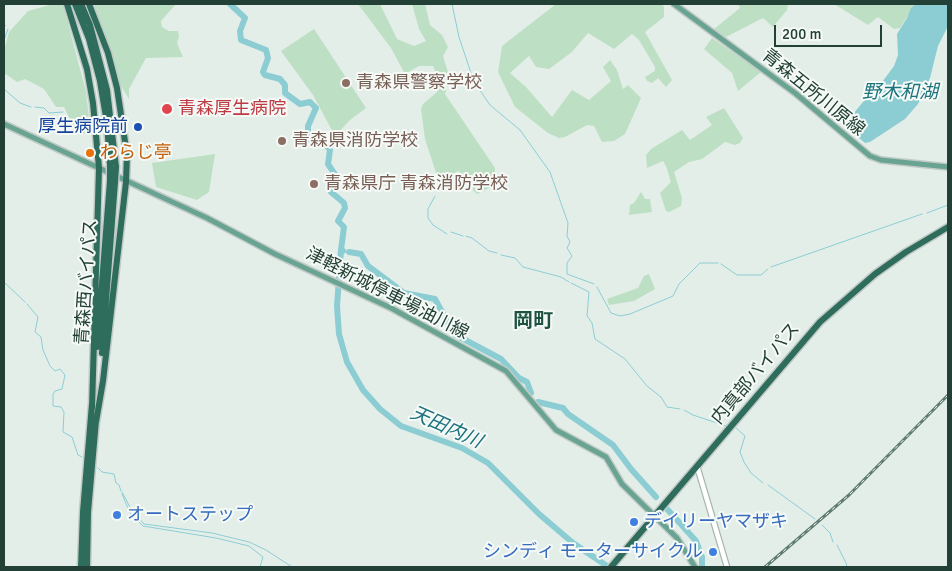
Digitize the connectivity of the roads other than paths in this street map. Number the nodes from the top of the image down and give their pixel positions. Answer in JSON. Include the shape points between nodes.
{"nodes":[{"id":1,"x":67,"y":4,"type":"edge"},
{"id":2,"x":75,"y":4,"type":"edge"},
{"id":3,"x":81,"y":4,"type":"edge"},
{"id":4,"x":89,"y":4,"type":"edge"},
{"id":5,"x":674,"y":4,"type":"edge"},
{"id":6,"x":4,"y":124,"type":"edge"},
{"id":7,"x":113,"y":166,"type":"junction"},
{"id":8,"x":948,"y":167,"type":"edge"},
{"id":9,"x":99,"y":168,"type":"junction"},
{"id":10,"x":112,"y":182,"type":"junction"},
{"id":11,"x":126,"y":182,"type":"junction"},
{"id":12,"x":948,"y":227,"type":"edge"},
{"id":13,"x":92,"y":408,"type":"junction"},
{"id":14,"x":96,"y":422,"type":"junction"},
{"id":15,"x":697,"y":466,"type":"junction"},
{"id":16,"x":654,"y":515,"type":"junction"},
{"id":17,"x":81,"y":567,"type":"edge"},
{"id":18,"x":87,"y":567,"type":"edge"},
{"id":19,"x":611,"y":567,"type":"edge"},
{"id":20,"x":696,"y":567,"type":"edge"},
{"id":21,"x":727,"y":567,"type":"edge"}],
"edges":[{"from":1,"to":9,"type":"highway","via":[[87,69]]},
{"from":2,"to":7,"type":"highway","name":"青森西バイパス","via":[[89,38],[100,80]]},
{"from":3,"to":7,"type":"highway","name":"青森西バイパス","via":[[108,90]]},
{"from":4,"to":11,"type":"highway","via":[[108,53],[120,100],[127,155]]},
{"from":5,"to":8,"type":"main road","name":"青森五所川原線","via":[[794,92],[870,156]]},
{"from":6,"to":9,"type":"main road","name":"津軽新城停車場油川線"},
{"from":7,"to":10,"type":"highway","name":"青森西バイパス","bridge":true},
{"from":9,"to":11,"type":"main road","name":"津軽新城停車場油川線"},
{"from":9,"to":13,"type":"highway"},
{"from":10,"to":13,"type":"highway","name":"青森西バイパス"},
{"from":10,"to":14,"type":"highway","name":"青森西バイパス"},
{"from":11,"to":14,"type":"highway"},
{"from":11,"to":16,"type":"main road","name":"津軽新城停車場油川線","via":[[391,308],[506,371],[556,430],[606,457],[627,489]]},
{"from":12,"to":15,"type":"highway","name":"内真部バイパス","via":[[874,274],[832,310]]},
{"from":13,"to":17,"type":"highway","name":"青森西バイパス"},
{"from":14,"to":18,"type":"highway","name":"青森西バイパス"},
{"from":15,"to":16,"type":"highway","name":"内真部バイパス"},
{"from":15,"to":21,"type":"street"},
{"from":16,"to":19,"type":"highway","name":"内真部バイパス"},
{"from":16,"to":20,"type":"main road","name":"津軽新城停車場油川線","via":[[677,538]]}]}
